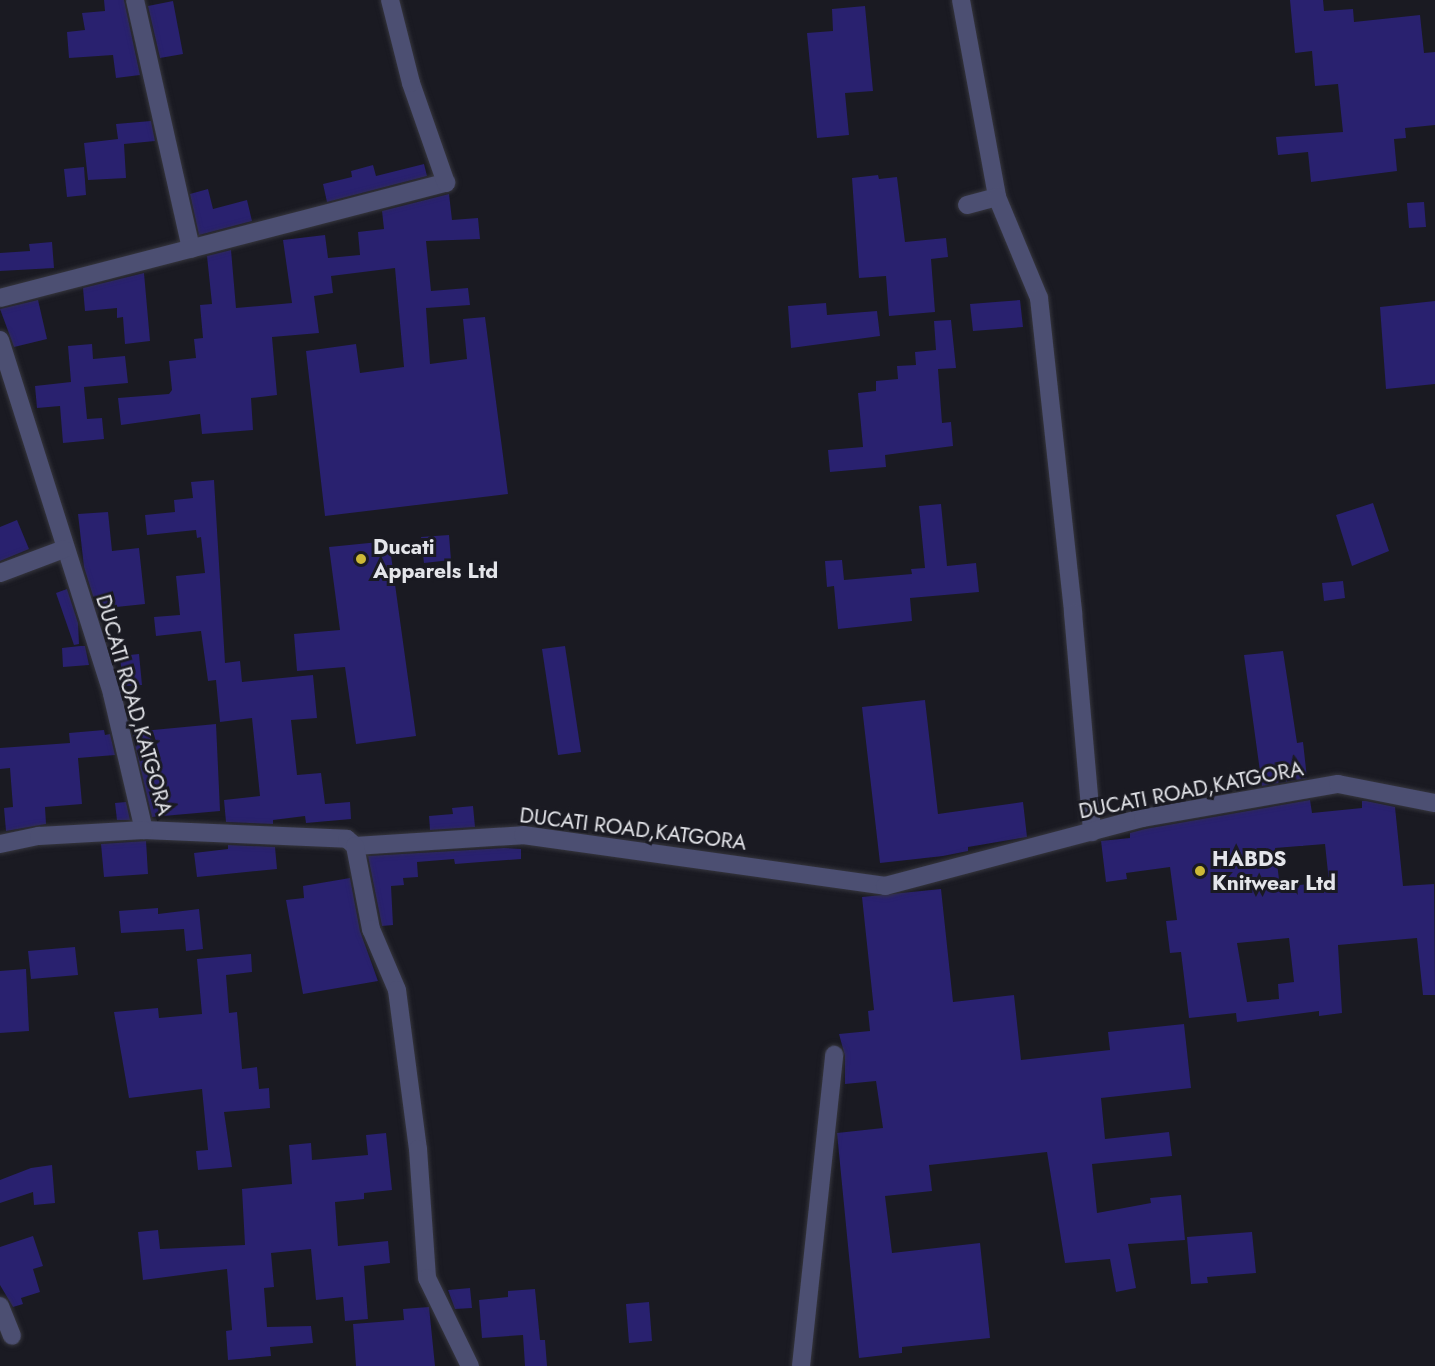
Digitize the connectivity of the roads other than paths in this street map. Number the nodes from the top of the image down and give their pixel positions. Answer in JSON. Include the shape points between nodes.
{"nodes":[{"id":1,"x":135,"y":0,"type":"edge"},
{"id":2,"x":390,"y":0,"type":"edge"},
{"id":3,"x":961,"y":0,"type":"edge"},
{"id":4,"x":997,"y":197,"type":"junction"},
{"id":5,"x":967,"y":205,"type":"dead end"},
{"id":6,"x":191,"y":249,"type":"junction"},
{"id":7,"x":0,"y":298,"type":"edge"},
{"id":8,"x":0,"y":340,"type":"edge"},
{"id":9,"x":64,"y":549,"type":"junction"},
{"id":10,"x":0,"y":573,"type":"edge"},
{"id":11,"x":1435,"y":803,"type":"edge"},
{"id":12,"x":144,"y":830,"type":"junction"},
{"id":13,"x":1092,"y":832,"type":"junction"},
{"id":14,"x":0,"y":844,"type":"edge"},
{"id":15,"x":355,"y":846,"type":"junction"},
{"id":16,"x":834,"y":1055,"type":"dead end"},
{"id":17,"x":0,"y":1306,"type":"edge"},
{"id":18,"x":12,"y":1336,"type":"dead end"},
{"id":19,"x":470,"y":1366,"type":"edge"},
{"id":20,"x":801,"y":1366,"type":"edge"}],
"edges":[{"from":1,"to":6,"type":"street"},
{"from":2,"to":6,"type":"street","via":[[411,83],[446,183]]},
{"from":3,"to":4,"type":"street"},
{"from":4,"to":5,"type":"street"},
{"from":4,"to":13,"type":"street","via":[[1039,298]]},
{"from":6,"to":7,"type":"street"},
{"from":8,"to":9,"type":"street","name":"DUCATI ROAD,KATGORA"},
{"from":9,"to":10,"type":"street"},
{"from":9,"to":12,"type":"street","name":"DUCATI ROAD,KATGORA","via":[[112,694]]},
{"from":11,"to":13,"type":"street","name":"DUCATI ROAD,KATGORA","via":[[1338,784],[1143,818]]},
{"from":12,"to":14,"type":"street","via":[[39,836]]},
{"from":12,"to":15,"type":"street","name":"DUCATI ROAD,KATGORA","via":[[347,839]]},
{"from":13,"to":15,"type":"street","name":"DUCATI ROAD,KATGORA","via":[[885,886],[523,835]]},
{"from":15,"to":19,"type":"street","via":[[371,929],[397,990],[418,1149],[427,1278]]},
{"from":16,"to":20,"type":"street"},
{"from":17,"to":18,"type":"street"}]}
